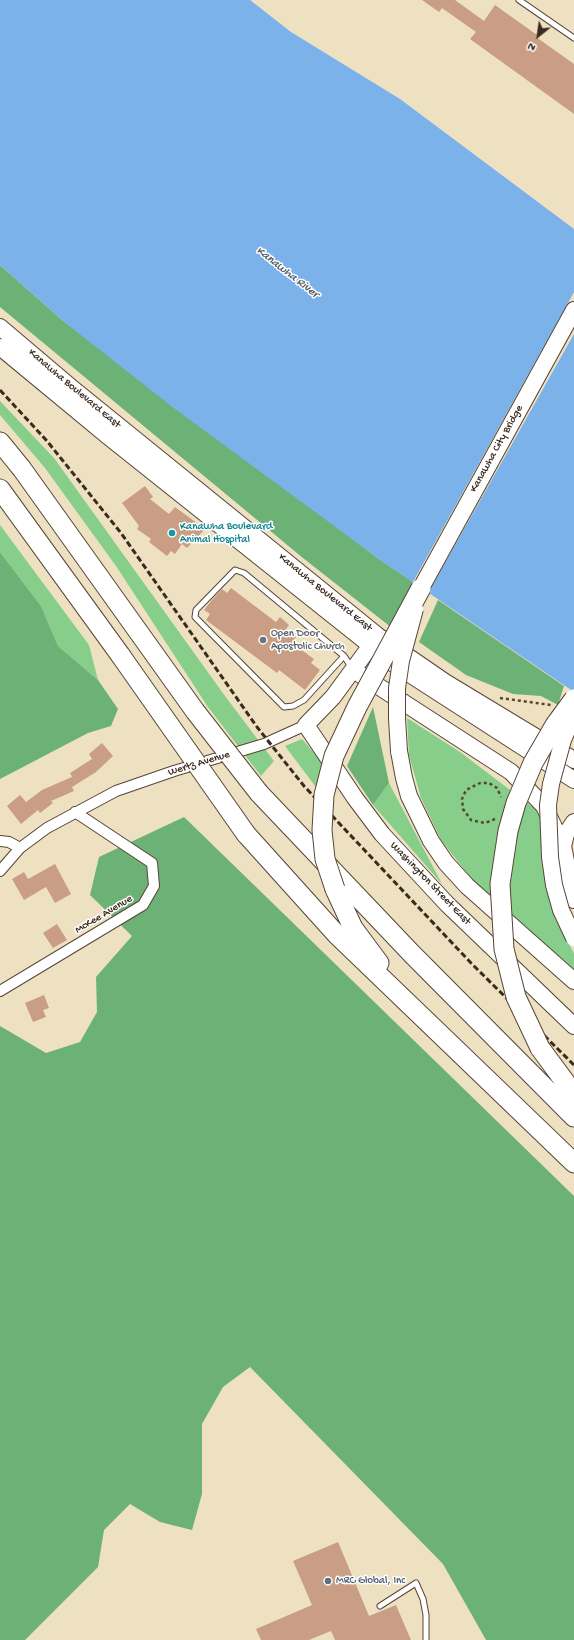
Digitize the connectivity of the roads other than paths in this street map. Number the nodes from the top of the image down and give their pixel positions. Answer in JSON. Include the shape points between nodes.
{"nodes":[{"id":1,"x":519,"y":0,"type":"edge"},
{"id":2,"x":574,"y":38,"type":"edge"},
{"id":3,"x":574,"y":310,"type":"edge"},
{"id":4,"x":0,"y":327,"type":"edge"},
{"id":5,"x":0,"y":347,"type":"edge"},
{"id":6,"x":0,"y":442,"type":"edge"},
{"id":7,"x":0,"y":489,"type":"edge"},
{"id":8,"x":421,"y":588,"type":"junction"},
{"id":9,"x":374,"y":640,"type":"junction"},
{"id":10,"x":344,"y":656,"type":"junction"},
{"id":11,"x":353,"y":670,"type":"junction"},
{"id":12,"x":574,"y":699,"type":"edge"},
{"id":13,"x":574,"y":714,"type":"edge"},
{"id":14,"x":306,"y":725,"type":"junction"},
{"id":15,"x":574,"y":760,"type":"edge"},
{"id":16,"x":574,"y":780,"type":"edge"},
{"id":17,"x":75,"y":812,"type":"junction"},
{"id":18,"x":574,"y":822,"type":"edge"},
{"id":19,"x":0,"y":841,"type":"edge"},
{"id":20,"x":563,"y":846,"type":"junction"},
{"id":21,"x":20,"y":848,"type":"junction"},
{"id":22,"x":0,"y":870,"type":"edge"},
{"id":23,"x":574,"y":900,"type":"edge"},
{"id":24,"x":574,"y":938,"type":"edge"},
{"id":25,"x":574,"y":981,"type":"edge"},
{"id":26,"x":0,"y":991,"type":"edge"},
{"id":27,"x":574,"y":1026,"type":"edge"},
{"id":28,"x":433,"y":1028,"type":"junction"},
{"id":29,"x":574,"y":1094,"type":"edge"},
{"id":30,"x":574,"y":1118,"type":"edge"},
{"id":31,"x":574,"y":1163,"type":"edge"},
{"id":32,"x":380,"y":1606,"type":"dead end"},
{"id":33,"x":426,"y":1640,"type":"edge"}],
"edges":[{"from":1,"to":2,"type":"lane"},
{"from":3,"to":8,"type":"main road","name":"Kanawha City Bridge"},
{"from":4,"to":9,"type":"main road","name":"Kanawha Boulevard East"},
{"from":5,"to":9,"type":"main road","name":"Kanawha Boulevard East","via":[[115,442]]},
{"from":6,"to":30,"type":"highway","bridge":true,"via":[[195,711],[259,793],[412,954]]},
{"from":7,"to":28,"type":"highway","bridge":true,"via":[[246,834],[337,935]]},
{"from":8,"to":25,"type":"main road","name":"Kanawha City Bridge","bridge":true,"via":[[401,661],[397,688],[399,751],[404,778],[416,810],[446,864],[467,886]]},
{"from":8,"to":28,"type":"highway","bridge":true,"via":[[357,707],[334,756],[324,794],[322,830],[325,860],[353,928]]},
{"from":9,"to":11,"type":"main road","name":"Wertz Avenue"},
{"from":9,"to":15,"type":"main road","name":"Kanawha Boulevard East"},
{"from":9,"to":16,"type":"main road","name":"Kanawha Boulevard East","via":[[394,664]]},
{"from":10,"to":10,"type":"lane","via":[[304,700],[284,707],[195,617],[196,610],[235,570],[244,573]]},
{"from":10,"to":11,"type":"lane"},
{"from":11,"to":14,"type":"main road","name":"Wertz Avenue"},
{"from":11,"to":20,"type":"main road","via":[[511,772],[544,806]]},
{"from":12,"to":29,"type":"highway","bridge":true,"via":[[533,763],[516,803],[508,831],[500,884],[506,956],[516,997],[540,1048]]},
{"from":13,"to":24,"type":"main road","bridge":true,"via":[[563,740],[548,805],[554,885]]},
{"from":14,"to":17,"type":"street","name":"Wertz Avenue","via":[[264,744],[116,791]]},
{"from":14,"to":27,"type":"main road","name":"Washington Street East","via":[[382,834],[447,904]]},
{"from":17,"to":21,"type":"street","name":"Wertz Avenue"},
{"from":17,"to":26,"type":"street","name":"McKee Avenue","via":[[152,863],[154,886],[143,905]]},
{"from":18,"to":20,"type":"main road","via":[[566,834]]},
{"from":19,"to":21,"type":"street","via":[[9,842]]},
{"from":20,"to":23,"type":"main road"},
{"from":21,"to":22,"type":"street","name":"Wertz Avenue"},
{"from":28,"to":31,"type":"highway"},
{"from":32,"to":33,"type":"lane","via":[[416,1583],[426,1615]]}]}
